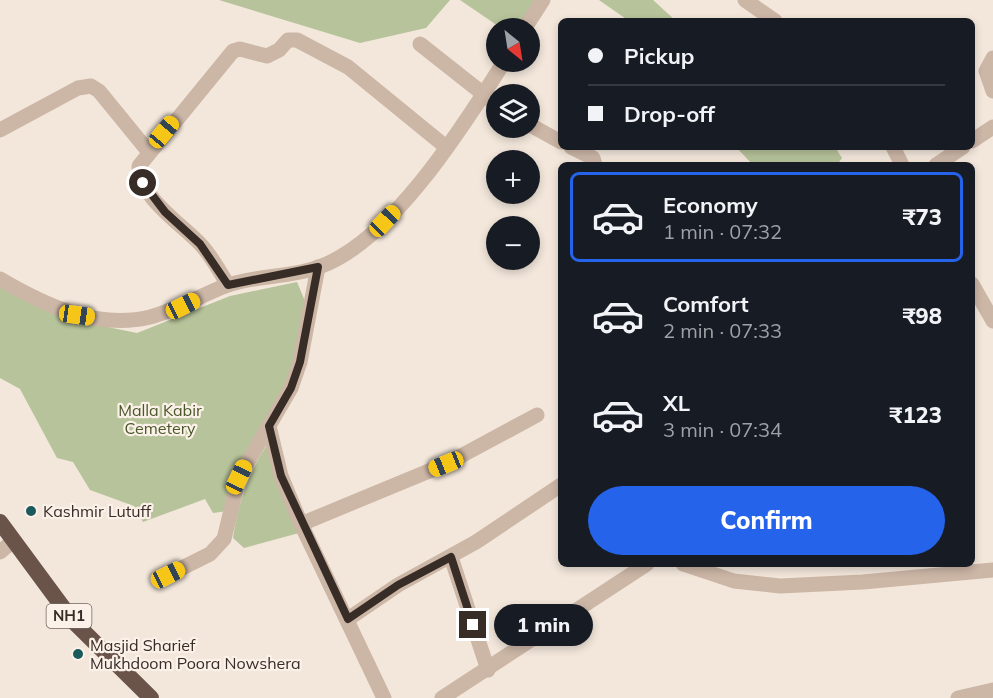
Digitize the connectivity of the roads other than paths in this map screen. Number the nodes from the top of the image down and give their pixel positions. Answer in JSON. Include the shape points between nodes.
{"nodes":[{"id":1,"x":543,"y":0,"type":"edge"},
{"id":2,"x":745,"y":0,"type":"edge"},
{"id":3,"x":531,"y":18,"type":"edge"},
{"id":4,"x":772,"y":18,"type":"edge"},
{"id":5,"x":420,"y":44,"type":"dead end"},
{"id":6,"x":993,"y":58,"type":"edge"},
{"id":7,"x":498,"y":72,"type":"edge"},
{"id":8,"x":993,"y":90,"type":"edge"},
{"id":9,"x":483,"y":95,"type":"junction"},
{"id":10,"x":486,"y":97,"type":"edge"},
{"id":11,"x":993,"y":127,"type":"edge"},
{"id":12,"x":0,"y":130,"type":"edge"},
{"id":13,"x":540,"y":130,"type":"edge"},
{"id":14,"x":975,"y":139,"type":"edge"},
{"id":15,"x":558,"y":140,"type":"edge"},
{"id":16,"x":446,"y":147,"type":"junction"},
{"id":17,"x":576,"y":150,"type":"edge"},
{"id":18,"x":958,"y":150,"type":"edge"},
{"id":19,"x":148,"y":151,"type":"junction"},
{"id":20,"x":594,"y":162,"type":"edge"},
{"id":21,"x":940,"y":162,"type":"edge"},
{"id":22,"x":318,"y":267,"type":"junction"},
{"id":23,"x":0,"y":279,"type":"edge"},
{"id":24,"x":228,"y":285,"type":"junction"},
{"id":25,"x":975,"y":289,"type":"edge"},
{"id":26,"x":993,"y":321,"type":"edge"},
{"id":27,"x":537,"y":415,"type":"dead end"},
{"id":28,"x":269,"y":426,"type":"junction"},
{"id":29,"x":558,"y":488,"type":"edge"},
{"id":30,"x":0,"y":522,"type":"edge"},
{"id":31,"x":301,"y":524,"type":"junction"},
{"id":32,"x":13,"y":541,"type":"junction"},
{"id":33,"x":0,"y":552,"type":"edge"},
{"id":34,"x":451,"y":557,"type":"junction"},
{"id":35,"x":638,"y":567,"type":"edge"},
{"id":36,"x":692,"y":567,"type":"edge"},
{"id":37,"x":993,"y":570,"type":"edge"},
{"id":38,"x":168,"y":575,"type":"dead end"},
{"id":39,"x":348,"y":619,"type":"junction"},
{"id":40,"x":488,"y":669,"type":"junction"},
{"id":41,"x":993,"y":690,"type":"edge"},
{"id":42,"x":151,"y":698,"type":"edge"},
{"id":43,"x":384,"y":698,"type":"edge"},
{"id":44,"x":442,"y":698,"type":"edge"},
{"id":45,"x":958,"y":698,"type":"edge"}],
"edges":[{"from":1,"to":3,"type":"street"},
{"from":2,"to":4,"type":"street"},
{"from":5,"to":9,"type":"street"},
{"from":6,"to":8,"type":"street","via":[[986,71]]},
{"from":7,"to":9,"type":"street"},
{"from":9,"to":10,"type":"street"},
{"from":9,"to":16,"type":"street"},
{"from":11,"to":14,"type":"street"},
{"from":12,"to":19,"type":"street","via":[[78,88],[91,86]]},
{"from":13,"to":15,"type":"street"},
{"from":16,"to":19,"type":"street","via":[[348,67],[297,40],[288,40],[267,56],[233,51]]},
{"from":16,"to":22,"type":"street","via":[[375,231],[351,251]]},
{"from":17,"to":20,"type":"street"},
{"from":18,"to":21,"type":"street"},
{"from":19,"to":24,"type":"street","via":[[139,165],[143,183],[165,212],[200,244]]},
{"from":22,"to":24,"type":"street"},
{"from":22,"to":28,"type":"street","via":[[300,362],[291,388]]},
{"from":23,"to":24,"type":"street","via":[[77,315],[120,320],[149,317],[183,306]]},
{"from":25,"to":26,"type":"street"},
{"from":27,"to":31,"type":"street","via":[[446,464]]},
{"from":28,"to":31,"type":"street","via":[[281,476]]},
{"from":28,"to":38,"type":"street","via":[[239,477],[224,539],[210,554]]},
{"from":29,"to":34,"type":"street"},
{"from":30,"to":32,"type":"highway","number":"NH1"},
{"from":31,"to":39,"type":"street"},
{"from":32,"to":33,"type":"street"},
{"from":32,"to":42,"type":"highway","number":"NH1","via":[[73,621]]},
{"from":34,"to":39,"type":"street","via":[[398,585]]},
{"from":34,"to":40,"type":"street"},
{"from":35,"to":40,"type":"street"},
{"from":36,"to":37,"type":"street","via":[[734,581],[780,586]]},
{"from":39,"to":43,"type":"street"},
{"from":40,"to":44,"type":"street"},
{"from":41,"to":45,"type":"street"}]}
